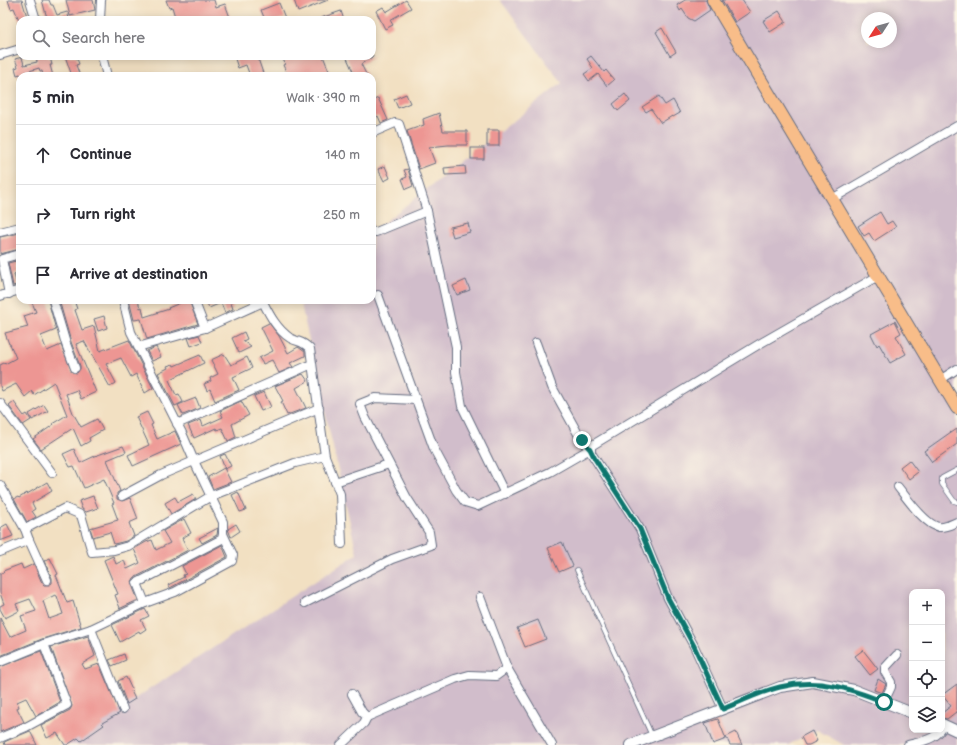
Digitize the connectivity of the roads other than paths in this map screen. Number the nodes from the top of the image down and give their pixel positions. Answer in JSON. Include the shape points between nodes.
{"nodes":[{"id":1,"x":30,"y":0,"type":"edge"},
{"id":2,"x":101,"y":0,"type":"edge"},
{"id":3,"x":713,"y":0,"type":"edge"},
{"id":4,"x":35,"y":16,"type":"edge"},
{"id":5,"x":100,"y":16,"type":"edge"},
{"id":6,"x":16,"y":50,"type":"edge"},
{"id":7,"x":0,"y":55,"type":"edge"},
{"id":8,"x":103,"y":60,"type":"edge"},
{"id":9,"x":106,"y":72,"type":"edge"},
{"id":10,"x":957,"y":126,"type":"edge"},
{"id":11,"x":376,"y":131,"type":"edge"},
{"id":12,"x":832,"y":199,"type":"junction"},
{"id":13,"x":427,"y":211,"type":"junction"},
{"id":14,"x":16,"y":228,"type":"edge"},
{"id":15,"x":0,"y":232,"type":"edge"},
{"id":16,"x":376,"y":232,"type":"edge"},
{"id":17,"x":16,"y":255,"type":"edge"},
{"id":18,"x":878,"y":276,"type":"junction"},
{"id":19,"x":16,"y":291,"type":"edge"},
{"id":20,"x":9,"y":294,"type":"junction"},
{"id":21,"x":378,"y":294,"type":"dead end"},
{"id":22,"x":0,"y":296,"type":"edge"},
{"id":23,"x":54,"y":304,"type":"edge"},
{"id":24,"x":124,"y":304,"type":"edge"},
{"id":25,"x":196,"y":304,"type":"edge"},
{"id":26,"x":256,"y":304,"type":"edge"},
{"id":27,"x":264,"y":304,"type":"edge"},
{"id":28,"x":205,"y":328,"type":"junction"},
{"id":29,"x":536,"y":343,"type":"dead end"},
{"id":30,"x":138,"y":347,"type":"junction"},
{"id":31,"x":312,"y":364,"type":"junction"},
{"id":32,"x":75,"y":368,"type":"dead end"},
{"id":33,"x":957,"y":369,"type":"edge"},
{"id":34,"x":940,"y":380,"type":"junction"},
{"id":35,"x":416,"y":400,"type":"junction"},
{"id":36,"x":0,"y":403,"type":"edge"},
{"id":37,"x":319,"y":408,"type":"junction"},
{"id":38,"x":957,"y":408,"type":"edge"},
{"id":39,"x":177,"y":424,"type":"junction"},
{"id":40,"x":590,"y":449,"type":"junction"},
{"id":41,"x":325,"y":456,"type":"junction"},
{"id":42,"x":194,"y":462,"type":"junction"},
{"id":43,"x":389,"y":464,"type":"junction"},
{"id":44,"x":957,"y":470,"type":"edge"},
{"id":45,"x":52,"y":473,"type":"dead end"},
{"id":46,"x":335,"y":482,"type":"junction"},
{"id":47,"x":0,"y":485,"type":"edge"},
{"id":48,"x":898,"y":486,"type":"dead end"},
{"id":49,"x":505,"y":494,"type":"junction"},
{"id":50,"x":122,"y":496,"type":"dead end"},
{"id":51,"x":211,"y":496,"type":"junction"},
{"id":52,"x":957,"y":502,"type":"edge"},
{"id":53,"x":957,"y":522,"type":"edge"},
{"id":54,"x":26,"y":529,"type":"junction"},
{"id":55,"x":223,"y":534,"type":"junction"},
{"id":56,"x":29,"y":540,"type":"junction"},
{"id":57,"x":342,"y":544,"type":"dead end"},
{"id":58,"x":0,"y":552,"type":"edge"},
{"id":59,"x":577,"y":570,"type":"dead end"},
{"id":60,"x":47,"y":580,"type":"dead end"},
{"id":61,"x":480,"y":597,"type":"dead end"},
{"id":62,"x":145,"y":603,"type":"junction"},
{"id":63,"x":305,"y":603,"type":"dead end"},
{"id":64,"x":91,"y":630,"type":"junction"},
{"id":65,"x":44,"y":644,"type":"junction"},
{"id":66,"x":897,"y":655,"type":"dead end"},
{"id":67,"x":0,"y":662,"type":"edge"},
{"id":68,"x":507,"y":668,"type":"junction"},
{"id":69,"x":352,"y":694,"type":"dead end"},
{"id":70,"x":884,"y":702,"type":"junction"},
{"id":71,"x":123,"y":709,"type":"dead end"},
{"id":72,"x":723,"y":709,"type":"junction"},
{"id":73,"x":909,"y":712,"type":"edge"},
{"id":74,"x":367,"y":717,"type":"junction"},
{"id":75,"x":945,"y":728,"type":"edge"},
{"id":76,"x":957,"y":731,"type":"edge"},
{"id":77,"x":939,"y":733,"type":"edge"},
{"id":78,"x":652,"y":736,"type":"junction"},
{"id":79,"x":0,"y":738,"type":"edge"},
{"id":80,"x":341,"y":745,"type":"edge"},
{"id":81,"x":552,"y":745,"type":"edge"},
{"id":82,"x":631,"y":745,"type":"edge"},
{"id":83,"x":908,"y":745,"type":"edge"}],
"edges":[{"from":1,"to":4,"type":"street"},
{"from":2,"to":5,"type":"street"},
{"from":3,"to":12,"type":"main road"},
{"from":6,"to":7,"type":"street"},
{"from":8,"to":9,"type":"street"},
{"from":10,"to":12,"type":"street"},
{"from":11,"to":13,"type":"street","via":[[395,123],[399,124]]},
{"from":12,"to":18,"type":"main road"},
{"from":13,"to":16,"type":"street"},
{"from":13,"to":49,"type":"street","via":[[456,347],[456,372],[462,406]]},
{"from":14,"to":15,"type":"street"},
{"from":17,"to":20,"type":"street","via":[[2,260]]},
{"from":18,"to":34,"type":"main road"},
{"from":18,"to":40,"type":"street","via":[[649,410],[593,444]]},
{"from":19,"to":20,"type":"street"},
{"from":20,"to":22,"type":"street"},
{"from":21,"to":35,"type":"street"},
{"from":23,"to":32,"type":"street"},
{"from":24,"to":30,"type":"street","via":[[130,332]]},
{"from":25,"to":28,"type":"street"},
{"from":26,"to":28,"type":"street"},
{"from":27,"to":31,"type":"street","via":[[272,321],[290,338],[304,343],[310,349]]},
{"from":28,"to":30,"type":"street"},
{"from":29,"to":40,"type":"street","via":[[552,387],[582,440]]},
{"from":30,"to":39,"type":"street"},
{"from":31,"to":37,"type":"street"},
{"from":31,"to":39,"type":"street"},
{"from":33,"to":34,"type":"street"},
{"from":34,"to":38,"type":"main road"},
{"from":35,"to":43,"type":"street","via":[[375,398],[360,404]]},
{"from":35,"to":49,"type":"street","via":[[434,449],[465,502],[478,506]]},
{"from":36,"to":45,"type":"street"},
{"from":37,"to":41,"type":"street"},
{"from":37,"to":42,"type":"street"},
{"from":39,"to":42,"type":"street"},
{"from":40,"to":49,"type":"street"},
{"from":40,"to":72,"type":"street","via":[[640,529],[668,598]]},
{"from":41,"to":46,"type":"street"},
{"from":41,"to":51,"type":"street","via":[[295,464]]},
{"from":42,"to":50,"type":"street"},
{"from":42,"to":51,"type":"street"},
{"from":43,"to":46,"type":"street"},
{"from":43,"to":63,"type":"street","via":[[429,532],[431,545],[392,559]]},
{"from":44,"to":52,"type":"lane","via":[[942,478],[942,484]]},
{"from":46,"to":57,"type":"street","via":[[340,494]]},
{"from":47,"to":54,"type":"street"},
{"from":48,"to":53,"type":"street","via":[[924,518],[933,524],[940,527]]},
{"from":51,"to":54,"type":"street","via":[[128,546],[114,550],[92,552],[81,515],[65,508]]},
{"from":51,"to":55,"type":"street","via":[[223,522]]},
{"from":54,"to":56,"type":"street"},
{"from":55,"to":62,"type":"street","via":[[222,539],[137,582]]},
{"from":55,"to":62,"type":"street","via":[[233,555],[232,561],[175,592]]},
{"from":56,"to":58,"type":"street"},
{"from":56,"to":60,"type":"street"},
{"from":59,"to":78,"type":"lane"},
{"from":61,"to":68,"type":"street"},
{"from":62,"to":64,"type":"street"},
{"from":64,"to":65,"type":"street"},
{"from":64,"to":71,"type":"street"},
{"from":65,"to":67,"type":"street"},
{"from":65,"to":79,"type":"street","via":[[66,705]]},
{"from":66,"to":70,"type":"street","via":[[885,668],[891,687]]},
{"from":68,"to":74,"type":"street","via":[[496,676],[469,675],[454,679]]},
{"from":68,"to":81,"type":"street"},
{"from":69,"to":74,"type":"street"},
{"from":70,"to":72,"type":"street","via":[[854,690],[813,682],[780,687]]},
{"from":70,"to":73,"type":"street"},
{"from":72,"to":78,"type":"street"},
{"from":74,"to":80,"type":"street"},
{"from":75,"to":76,"type":"street"},
{"from":77,"to":83,"type":"street","via":[[929,740]]},
{"from":78,"to":82,"type":"street"}]}
